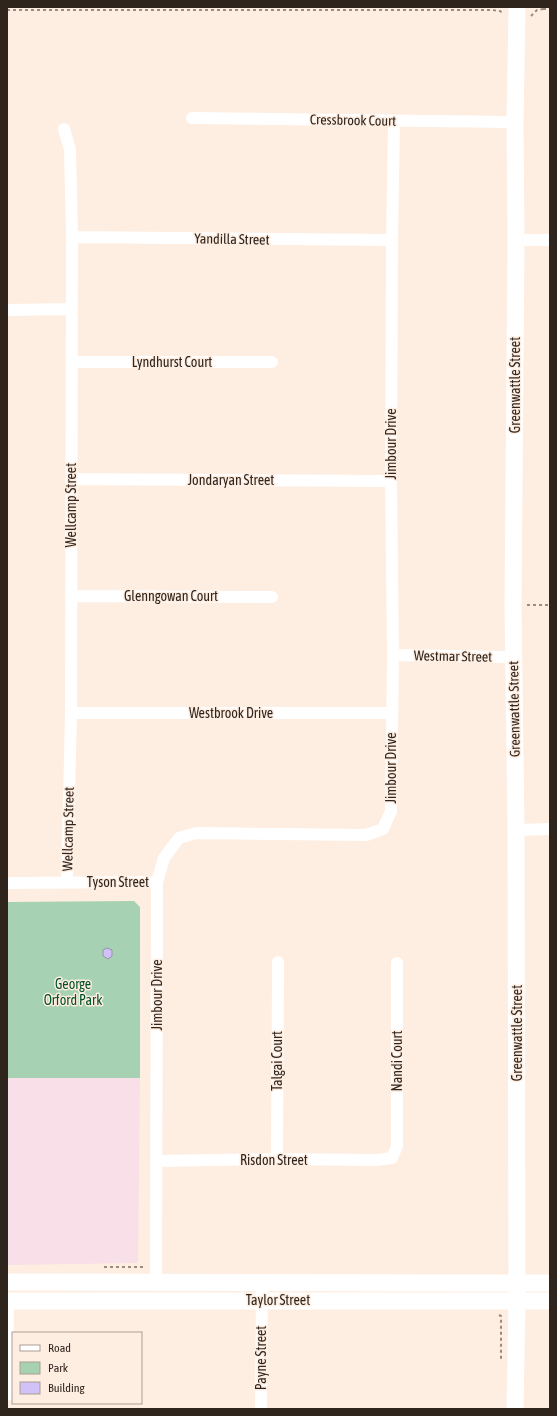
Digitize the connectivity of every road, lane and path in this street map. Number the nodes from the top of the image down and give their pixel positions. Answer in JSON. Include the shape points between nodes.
{"nodes":[{"id":1,"x":543,"y":9,"type":"dead end"},
{"id":2,"x":550,"y":9,"type":"edge"},
{"id":3,"x":7,"y":10,"type":"edge"},
{"id":4,"x":514,"y":10,"type":"edge"},
{"id":5,"x":192,"y":118,"type":"dead end"},
{"id":6,"x":394,"y":121,"type":"junction"},
{"id":7,"x":514,"y":122,"type":"junction"},
{"id":8,"x":64,"y":129,"type":"dead end"},
{"id":9,"x":72,"y":237,"type":"junction"},
{"id":10,"x":392,"y":240,"type":"junction"},
{"id":11,"x":516,"y":240,"type":"junction"},
{"id":12,"x":550,"y":240,"type":"edge"},
{"id":13,"x":71,"y":309,"type":"junction"},
{"id":14,"x":7,"y":310,"type":"edge"},
{"id":15,"x":72,"y":362,"type":"junction"},
{"id":16,"x":272,"y":362,"type":"dead end"},
{"id":17,"x":71,"y":479,"type":"junction"},
{"id":18,"x":391,"y":481,"type":"junction"},
{"id":19,"x":71,"y":596,"type":"junction"},
{"id":20,"x":272,"y":597,"type":"dead end"},
{"id":21,"x":527,"y":605,"type":"dead end"},
{"id":22,"x":550,"y":605,"type":"edge"},
{"id":23,"x":393,"y":655,"type":"junction"},
{"id":24,"x":513,"y":657,"type":"junction"},
{"id":25,"x":71,"y":713,"type":"junction"},
{"id":26,"x":392,"y":714,"type":"junction"},
{"id":27,"x":550,"y":829,"type":"edge"},
{"id":28,"x":516,"y":830,"type":"junction"},
{"id":29,"x":67,"y":882,"type":"junction"},
{"id":30,"x":157,"y":882,"type":"junction"},
{"id":31,"x":7,"y":883,"type":"edge"},
{"id":32,"x":278,"y":962,"type":"dead end"},
{"id":33,"x":397,"y":963,"type":"dead end"},
{"id":34,"x":392,"y":1158,"type":"joint"},
{"id":35,"x":277,"y":1159,"type":"junction"},
{"id":36,"x":156,"y":1161,"type":"junction"},
{"id":37,"x":7,"y":1282,"type":"edge"},
{"id":38,"x":156,"y":1282,"type":"junction"},
{"id":39,"x":262,"y":1282,"type":"junction"},
{"id":40,"x":516,"y":1283,"type":"junction"},
{"id":41,"x":550,"y":1283,"type":"edge"},
{"id":42,"x":262,"y":1300,"type":"junction"},
{"id":43,"x":8,"y":1301,"type":"edge"},
{"id":44,"x":517,"y":1301,"type":"junction"},
{"id":45,"x":550,"y":1301,"type":"edge"},
{"id":46,"x":501,"y":1316,"type":"dead end"},
{"id":47,"x":501,"y":1364,"type":"dead end"},
{"id":48,"x":7,"y":1395,"type":"edge"},
{"id":49,"x":261,"y":1409,"type":"edge"},
{"id":50,"x":515,"y":1409,"type":"edge"}],
"edges":[{"from":1,"to":2,"type":"path"},
{"from":3,"to":4,"type":"path","via":[[500,10],[503,13]]},
{"from":4,"to":7,"type":"street","name":"Greenwattle Street"},
{"from":5,"to":6,"type":"street","name":"Cressbrook Court"},
{"from":6,"to":7,"type":"street","name":"Cressbrook Court"},
{"from":6,"to":10,"type":"street","name":"Jimbour Drive"},
{"from":7,"to":11,"type":"street","name":"Greenwattle Street"},
{"from":8,"to":9,"type":"street","name":"Wellcamp Street","via":[[70,150]]},
{"from":9,"to":10,"type":"street","name":"Yandilla Street"},
{"from":9,"to":13,"type":"street","name":"Wellcamp Street"},
{"from":10,"to":18,"type":"street","name":"Jimbour Drive"},
{"from":11,"to":12,"type":"street"},
{"from":11,"to":24,"type":"street","name":"Greenwattle Street"},
{"from":13,"to":14,"type":"street"},
{"from":13,"to":15,"type":"street","name":"Wellcamp Street"},
{"from":15,"to":16,"type":"street","name":"Lyndhurst Court"},
{"from":15,"to":17,"type":"street","name":"Wellcamp Street"},
{"from":17,"to":18,"type":"street","name":"Jondaryan Street"},
{"from":17,"to":19,"type":"street","name":"Wellcamp Street"},
{"from":18,"to":23,"type":"street","name":"Jimbour Drive"},
{"from":19,"to":20,"type":"street","name":"Glenngowan Court"},
{"from":19,"to":25,"type":"street","name":"Wellcamp Street"},
{"from":21,"to":22,"type":"path"},
{"from":23,"to":24,"type":"street","name":"Westmar Street"},
{"from":23,"to":26,"type":"street","name":"Jimbour Drive"},
{"from":24,"to":28,"type":"street","name":"Greenwattle Street"},
{"from":25,"to":26,"type":"street","name":"Westbrook Drive"},
{"from":25,"to":29,"type":"street","name":"Wellcamp Street"},
{"from":26,"to":30,"type":"street","name":"Jimbour Drive","via":[[391,811],[383,829],[366,835],[196,833],[179,838],[164,858]]},
{"from":27,"to":28,"type":"street"},
{"from":28,"to":40,"type":"street","name":"Greenwattle Street"},
{"from":29,"to":30,"type":"street","name":"Tyson Street"},
{"from":29,"to":31,"type":"street","name":"Tyson Street"},
{"from":30,"to":36,"type":"street","name":"Jimbour Drive"},
{"from":32,"to":35,"type":"street","name":"Talgai Court"},
{"from":33,"to":34,"type":"street","name":"Nandi Court","via":[[396,1146]]},
{"from":34,"to":35,"type":"street","name":"Risdon Street"},
{"from":35,"to":36,"type":"street","name":"Risdon Street"},
{"from":36,"to":38,"type":"street","name":"Jimbour Drive"},
{"from":37,"to":38,"type":"street","name":"Taylor Street"},
{"from":38,"to":39,"type":"street","name":"Taylor Street"},
{"from":39,"to":40,"type":"street","name":"Taylor Street"},
{"from":39,"to":42,"type":"street","name":"Payne Street"},
{"from":40,"to":41,"type":"street","name":"Taylor Street"},
{"from":40,"to":44,"type":"street","name":"Greenwattle Street"},
{"from":42,"to":43,"type":"street","name":"Taylor Street"},
{"from":42,"to":44,"type":"street","name":"Taylor Street"},
{"from":42,"to":49,"type":"street","name":"Payne Street"},
{"from":43,"to":48,"type":"street"},
{"from":44,"to":45,"type":"street","name":"Taylor Street"},
{"from":44,"to":50,"type":"street","name":"Greenwattle Street"},
{"from":46,"to":47,"type":"path"}]}
